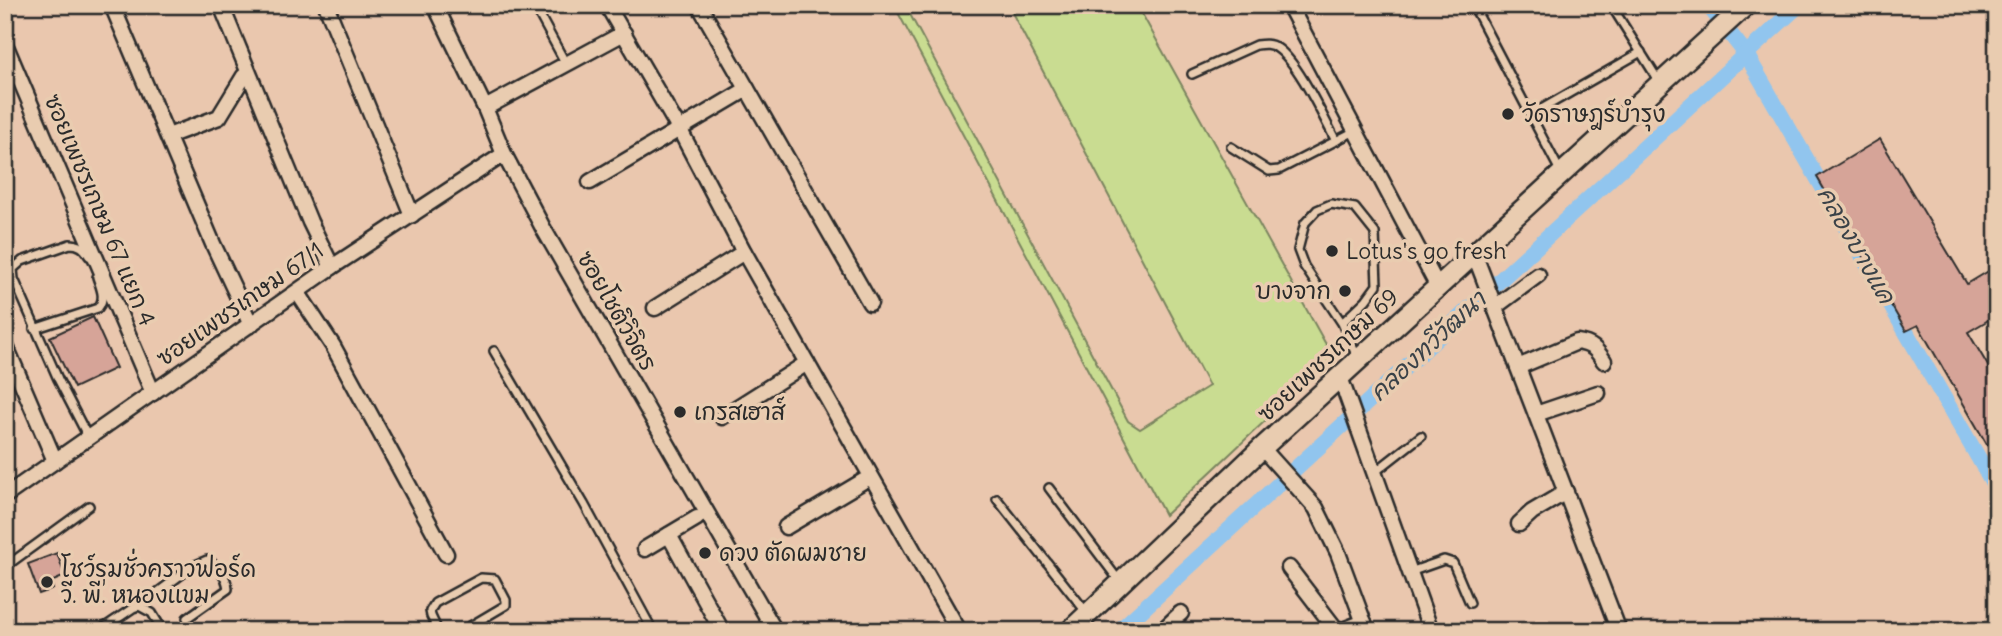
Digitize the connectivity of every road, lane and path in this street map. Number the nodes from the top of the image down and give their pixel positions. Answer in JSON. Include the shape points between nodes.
{"nodes":[{"id":1,"x":112,"y":5,"type":"edge"},
{"id":2,"x":221,"y":5,"type":"edge"},
{"id":3,"x":326,"y":5,"type":"edge"},
{"id":4,"x":435,"y":5,"type":"edge"},
{"id":5,"x":534,"y":5,"type":"edge"},
{"id":6,"x":607,"y":5,"type":"edge"},
{"id":7,"x":699,"y":5,"type":"edge"},
{"id":8,"x":1289,"y":5,"type":"edge"},
{"id":9,"x":1473,"y":5,"type":"edge"},
{"id":10,"x":1611,"y":5,"type":"edge"},
{"id":11,"x":1746,"y":5,"type":"edge"},
{"id":12,"x":624,"y":33,"type":"junction"},
{"id":13,"x":5,"y":44,"type":"edge"},
{"id":14,"x":1641,"y":52,"type":"junction"},
{"id":15,"x":566,"y":64,"type":"junction"},
{"id":16,"x":1192,"y":74,"type":"dead end"},
{"id":17,"x":244,"y":76,"type":"dead end"},
{"id":18,"x":1661,"y":83,"type":"junction"},
{"id":19,"x":747,"y":89,"type":"junction"},
{"id":20,"x":485,"y":108,"type":"junction"},
{"id":21,"x":1531,"y":115,"type":"junction"},
{"id":22,"x":679,"y":130,"type":"junction"},
{"id":23,"x":1355,"y":131,"type":"junction"},
{"id":24,"x":168,"y":136,"type":"junction"},
{"id":25,"x":1336,"y":141,"type":"junction"},
{"id":26,"x":1231,"y":147,"type":"dead end"},
{"id":27,"x":504,"y":154,"type":"junction"},
{"id":28,"x":1561,"y":173,"type":"junction"},
{"id":29,"x":590,"y":182,"type":"dead end"},
{"id":30,"x":412,"y":215,"type":"junction"},
{"id":31,"x":744,"y":252,"type":"junction"},
{"id":32,"x":1478,"y":260,"type":"junction"},
{"id":33,"x":332,"y":268,"type":"junction"},
{"id":34,"x":1538,"y":275,"type":"dead end"},
{"id":35,"x":1438,"y":286,"type":"junction"},
{"id":36,"x":298,"y":293,"type":"junction"},
{"id":37,"x":870,"y":303,"type":"dead end"},
{"id":38,"x":1495,"y":306,"type":"junction"},
{"id":39,"x":654,"y":308,"type":"dead end"},
{"id":40,"x":1342,"y":323,"type":"junction"},
{"id":41,"x":251,"y":326,"type":"junction"},
{"id":42,"x":34,"y":329,"type":"junction"},
{"id":43,"x":5,"y":344,"type":"edge"},
{"id":44,"x":494,"y":351,"type":"dead end"},
{"id":45,"x":1359,"y":360,"type":"junction"},
{"id":46,"x":1604,"y":361,"type":"dead end"},
{"id":47,"x":807,"y":363,"type":"junction"},
{"id":48,"x":1518,"y":367,"type":"junction"},
{"id":49,"x":1342,"y":384,"type":"junction"},
{"id":50,"x":153,"y":393,"type":"junction"},
{"id":51,"x":1598,"y":393,"type":"dead end"},
{"id":52,"x":1536,"y":414,"type":"junction"},
{"id":53,"x":722,"y":417,"type":"dead end"},
{"id":54,"x":1421,"y":436,"type":"dead end"},
{"id":55,"x":88,"y":437,"type":"junction"},
{"id":56,"x":1268,"y":454,"type":"junction"},
{"id":57,"x":55,"y":461,"type":"junction"},
{"id":58,"x":1374,"y":472,"type":"junction"},
{"id":59,"x":870,"y":477,"type":"junction"},
{"id":60,"x":1048,"y":488,"type":"dead end"},
{"id":61,"x":1566,"y":492,"type":"junction"},
{"id":62,"x":5,"y":496,"type":"edge"},
{"id":63,"x":997,"y":499,"type":"dead end"},
{"id":64,"x":89,"y":506,"type":"dead end"},
{"id":65,"x":697,"y":518,"type":"dead end"},
{"id":66,"x":1520,"y":524,"type":"dead end"},
{"id":67,"x":786,"y":527,"type":"dead end"},
{"id":68,"x":669,"y":535,"type":"junction"},
{"id":69,"x":646,"y":549,"type":"dead end"},
{"id":70,"x":446,"y":554,"type":"dead end"},
{"id":71,"x":5,"y":567,"type":"edge"},
{"id":72,"x":1289,"y":568,"type":"dead end"},
{"id":73,"x":1410,"y":572,"type":"junction"},
{"id":74,"x":1120,"y":583,"type":"junction"},
{"id":75,"x":1470,"y":603,"type":"dead end"},
{"id":76,"x":139,"y":606,"type":"junction"},
{"id":77,"x":1087,"y":613,"type":"junction"},
{"id":78,"x":1181,"y":613,"type":"dead end"},
{"id":79,"x":187,"y":618,"type":"dead end"},
{"id":80,"x":1365,"y":626,"type":"edge"},
{"id":81,"x":99,"y":631,"type":"edge"},
{"id":82,"x":163,"y":631,"type":"edge"},
{"id":83,"x":438,"y":631,"type":"edge"},
{"id":84,"x":462,"y":631,"type":"edge"},
{"id":85,"x":653,"y":631,"type":"edge"},
{"id":86,"x":722,"y":631,"type":"edge"},
{"id":87,"x":775,"y":631,"type":"edge"},
{"id":88,"x":959,"y":631,"type":"edge"},
{"id":89,"x":1070,"y":631,"type":"edge"},
{"id":90,"x":1161,"y":631,"type":"edge"},
{"id":91,"x":1431,"y":631,"type":"edge"},
{"id":92,"x":1619,"y":631,"type":"edge"}],
"edges":[{"from":1,"to":24,"type":"street"},
{"from":2,"to":33,"type":"street"},
{"from":3,"to":30,"type":"street"},
{"from":4,"to":20,"type":"street","name":"ซอยโชติวิจิตร"},
{"from":5,"to":15,"type":"lane"},
{"from":6,"to":12,"type":"street"},
{"from":7,"to":19,"type":"street"},
{"from":8,"to":23,"type":"street"},
{"from":9,"to":21,"type":"lane"},
{"from":10,"to":14,"type":"lane"},
{"from":11,"to":18,"type":"main road","name":"ซอยเพชรเกษม 69"},
{"from":12,"to":15,"type":"street"},
{"from":12,"to":22,"type":"street"},
{"from":13,"to":50,"type":"street","name":"ซอยเพชรเกษม 67 แยก 4"},
{"from":14,"to":18,"type":"lane"},
{"from":14,"to":21,"type":"lane"},
{"from":15,"to":20,"type":"street"},
{"from":16,"to":25,"type":"lane","via":[[1256,45],[1277,48],[1294,66]]},
{"from":17,"to":24,"type":"street","via":[[219,117]]},
{"from":18,"to":28,"type":"main road","name":"ซอยเพชรเกษม 69"},
{"from":19,"to":22,"type":"street"},
{"from":19,"to":37,"type":"street"},
{"from":20,"to":27,"type":"street","name":"ซอยโชติวิจิตร"},
{"from":21,"to":28,"type":"lane"},
{"from":22,"to":29,"type":"street"},
{"from":22,"to":31,"type":"street"},
{"from":23,"to":25,"type":"lane"},
{"from":23,"to":35,"type":"street"},
{"from":24,"to":41,"type":"street"},
{"from":25,"to":26,"type":"lane","via":[[1269,171]]},
{"from":27,"to":30,"type":"street","name":"ซอยเพชรเกษม 67/1"},
{"from":27,"to":87,"type":"street","name":"ซอยโชติวิจิตร","via":[[542,228]]},
{"from":28,"to":32,"type":"main road","name":"ซอยเพชรเกษม 69"},
{"from":30,"to":33,"type":"street","name":"ซอยเพชรเกษม 67/1"},
{"from":31,"to":39,"type":"street"},
{"from":31,"to":47,"type":"street"},
{"from":32,"to":35,"type":"main road","name":"ซอยเพชรเกษม 69"},
{"from":32,"to":38,"type":"street"},
{"from":33,"to":36,"type":"street","name":"ซอยเพชรเกษม 67/1"},
{"from":34,"to":38,"type":"street"},
{"from":35,"to":45,"type":"main road","name":"ซอยเพชรเกษม 69"},
{"from":36,"to":41,"type":"street","name":"ซอยเพชรเกษม 67/1"},
{"from":36,"to":70,"type":"street","via":[[333,346]]},
{"from":38,"to":48,"type":"street"},
{"from":40,"to":40,"type":"lane","via":[[1377,285],[1375,233],[1355,208],[1331,204],[1305,223],[1298,250]]},
{"from":40,"to":45,"type":"lane"},
{"from":41,"to":50,"type":"street","name":"ซอยเพชรเกษม 67/1"},
{"from":42,"to":42,"type":"lane","via":[[13,269],[22,261],[78,244],[90,257],[103,302],[90,313]]},
{"from":42,"to":55,"type":"lane"},
{"from":43,"to":57,"type":"street"},
{"from":44,"to":85,"type":"lane"},
{"from":45,"to":49,"type":"main road","name":"ซอยเพชรเกษม 69"},
{"from":46,"to":48,"type":"street","via":[[1595,347],[1577,342]]},
{"from":47,"to":53,"type":"street"},
{"from":47,"to":59,"type":"street"},
{"from":48,"to":52,"type":"street"},
{"from":49,"to":56,"type":"main road","name":"ซอยเพชรเกษม 69"},
{"from":49,"to":58,"type":"street"},
{"from":50,"to":55,"type":"street","name":"ซอยเพชรเกษม 67/1"},
{"from":51,"to":52,"type":"street"},
{"from":52,"to":61,"type":"street"},
{"from":54,"to":58,"type":"lane"},
{"from":55,"to":57,"type":"street","name":"ซอยเพชรเกษม 67/1"},
{"from":56,"to":74,"type":"main road","name":"ซอยเพชรเกษม 69"},
{"from":56,"to":80,"type":"street","via":[[1316,508]]},
{"from":57,"to":62,"type":"street","name":"ซอยเพชรเกษม 67/1"},
{"from":58,"to":73,"type":"street"},
{"from":59,"to":67,"type":"street"},
{"from":59,"to":88,"type":"street"},
{"from":60,"to":74,"type":"lane"},
{"from":61,"to":66,"type":"street"},
{"from":61,"to":92,"type":"street"},
{"from":63,"to":77,"type":"lane"},
{"from":64,"to":71,"type":"lane"},
{"from":65,"to":68,"type":"street"},
{"from":68,"to":69,"type":"street"},
{"from":68,"to":86,"type":"street"},
{"from":72,"to":80,"type":"street","via":[[1335,628]]},
{"from":73,"to":75,"type":"lane","via":[[1449,560]]},
{"from":73,"to":91,"type":"street"},
{"from":74,"to":77,"type":"main road","name":"ซอยเพชรเกษม 69"},
{"from":76,"to":79,"type":"lane","via":[[193,566],[207,561],[215,564],[228,581],[228,589]]},
{"from":76,"to":81,"type":"lane"},
{"from":76,"to":82,"type":"lane","via":[[152,613]]},
{"from":77,"to":89,"type":"main road","name":"ซอยเพชรเกษม 69"},
{"from":78,"to":90,"type":"street"},
{"from":83,"to":84,"type":"lane","via":[[430,611],[435,603],[481,578],[495,579],[506,605]]}]}
